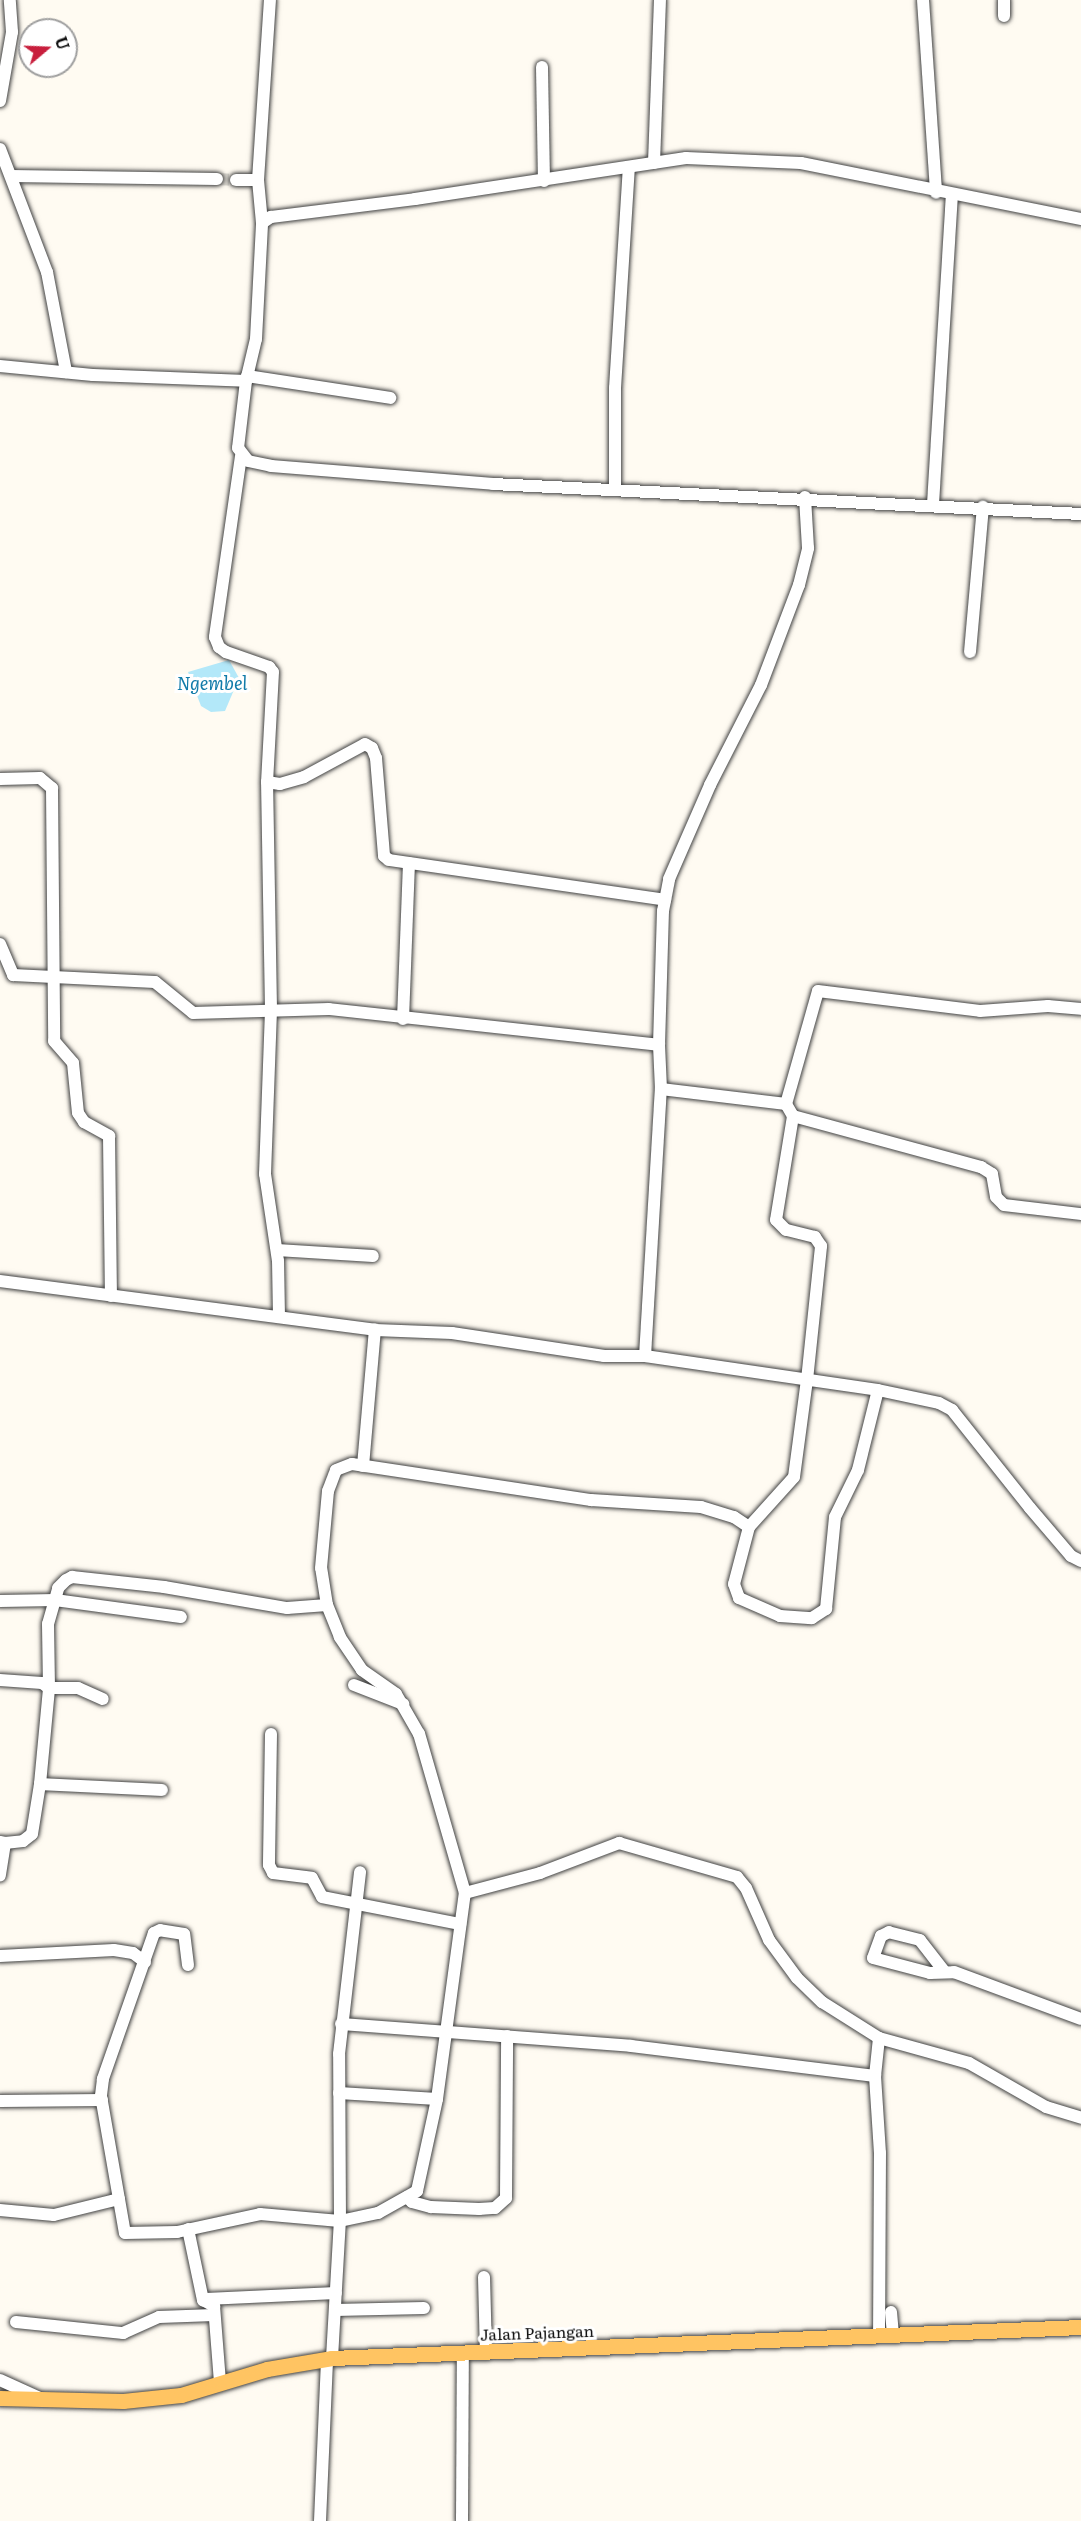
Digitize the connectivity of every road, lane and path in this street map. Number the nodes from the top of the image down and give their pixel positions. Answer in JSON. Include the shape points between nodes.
{"nodes":[{"id":1,"x":10,"y":0,"type":"edge"},
{"id":2,"x":270,"y":0,"type":"edge"},
{"id":3,"x":660,"y":0,"type":"edge"},
{"id":4,"x":923,"y":0,"type":"edge"},
{"id":5,"x":1004,"y":0,"type":"edge"},
{"id":6,"x":1004,"y":16,"type":"dead end"},
{"id":7,"x":542,"y":67,"type":"dead end"},
{"id":8,"x":0,"y":101,"type":"edge"},
{"id":9,"x":0,"y":149,"type":"edge"},
{"id":10,"x":654,"y":163,"type":"junction"},
{"id":11,"x":629,"y":168,"type":"junction"},
{"id":12,"x":11,"y":176,"type":"junction"},
{"id":13,"x":217,"y":179,"type":"tunnel mouth"},
{"id":14,"x":236,"y":180,"type":"tunnel mouth"},
{"id":15,"x":258,"y":180,"type":"junction"},
{"id":16,"x":544,"y":181,"type":"junction"},
{"id":17,"x":936,"y":192,"type":"junction"},
{"id":18,"x":952,"y":196,"type":"junction"},
{"id":19,"x":1081,"y":219,"type":"edge"},
{"id":20,"x":262,"y":223,"type":"junction"},
{"id":21,"x":0,"y":366,"type":"edge"},
{"id":22,"x":66,"y":372,"type":"junction"},
{"id":23,"x":246,"y":378,"type":"junction"},
{"id":24,"x":390,"y":398,"type":"dead end"},
{"id":25,"x":241,"y":456,"type":"junction"},
{"id":26,"x":615,"y":490,"type":"junction"},
{"id":27,"x":805,"y":497,"type":"junction"},
{"id":28,"x":933,"y":504,"type":"junction"},
{"id":29,"x":983,"y":507,"type":"junction"},
{"id":30,"x":1081,"y":514,"type":"edge"},
{"id":31,"x":970,"y":652,"type":"dead end"},
{"id":32,"x":0,"y":778,"type":"edge"},
{"id":33,"x":267,"y":782,"type":"junction"},
{"id":34,"x":409,"y":863,"type":"junction"},
{"id":35,"x":665,"y":900,"type":"junction"},
{"id":36,"x":0,"y":944,"type":"edge"},
{"id":37,"x":51,"y":976,"type":"junction"},
{"id":38,"x":271,"y":1009,"type":"junction"},
{"id":39,"x":1081,"y":1009,"type":"edge"},
{"id":40,"x":403,"y":1019,"type":"junction"},
{"id":41,"x":659,"y":1045,"type":"junction"},
{"id":42,"x":661,"y":1089,"type":"junction"},
{"id":43,"x":786,"y":1104,"type":"junction"},
{"id":44,"x":793,"y":1116,"type":"junction"},
{"id":45,"x":1081,"y":1214,"type":"edge"},
{"id":46,"x":277,"y":1250,"type":"junction"},
{"id":47,"x":373,"y":1256,"type":"dead end"},
{"id":48,"x":0,"y":1281,"type":"edge"},
{"id":49,"x":111,"y":1296,"type":"junction"},
{"id":50,"x":279,"y":1317,"type":"junction"},
{"id":51,"x":375,"y":1330,"type":"junction"},
{"id":52,"x":645,"y":1356,"type":"junction"},
{"id":53,"x":807,"y":1380,"type":"junction"},
{"id":54,"x":878,"y":1390,"type":"junction"},
{"id":55,"x":363,"y":1466,"type":"junction"},
{"id":56,"x":749,"y":1527,"type":"junction"},
{"id":57,"x":1081,"y":1561,"type":"edge"},
{"id":58,"x":55,"y":1600,"type":"junction"},
{"id":59,"x":0,"y":1601,"type":"edge"},
{"id":60,"x":327,"y":1605,"type":"junction"},
{"id":61,"x":181,"y":1617,"type":"dead end"},
{"id":62,"x":0,"y":1680,"type":"edge"},
{"id":63,"x":354,"y":1685,"type":"dead end"},
{"id":64,"x":50,"y":1688,"type":"junction"},
{"id":65,"x":103,"y":1699,"type":"dead end"},
{"id":66,"x":404,"y":1704,"type":"junction"},
{"id":67,"x":271,"y":1734,"type":"dead end"},
{"id":68,"x":40,"y":1784,"type":"junction"},
{"id":69,"x":162,"y":1790,"type":"dead end"},
{"id":70,"x":3,"y":1842,"type":"edge"},
{"id":71,"x":360,"y":1872,"type":"dead end"},
{"id":72,"x":0,"y":1876,"type":"edge"},
{"id":73,"x":465,"y":1893,"type":"junction"},
{"id":74,"x":357,"y":1905,"type":"junction"},
{"id":75,"x":460,"y":1924,"type":"junction"},
{"id":76,"x":0,"y":1956,"type":"edge"},
{"id":77,"x":145,"y":1962,"type":"junction"},
{"id":78,"x":188,"y":1965,"type":"dead end"},
{"id":79,"x":944,"y":1971,"type":"junction"},
{"id":80,"x":1081,"y":2019,"type":"edge"},
{"id":81,"x":341,"y":2024,"type":"junction"},
{"id":82,"x":448,"y":2030,"type":"junction"},
{"id":83,"x":507,"y":2036,"type":"junction"},
{"id":84,"x":879,"y":2038,"type":"junction"},
{"id":85,"x":875,"y":2076,"type":"junction"},
{"id":86,"x":339,"y":2093,"type":"junction"},
{"id":87,"x":437,"y":2099,"type":"junction"},
{"id":88,"x":102,"y":2100,"type":"junction"},
{"id":89,"x":0,"y":2101,"type":"edge"},
{"id":90,"x":1081,"y":2118,"type":"edge"},
{"id":91,"x":407,"y":2197,"type":"junction"},
{"id":92,"x":119,"y":2199,"type":"junction"},
{"id":93,"x":0,"y":2210,"type":"edge"},
{"id":94,"x":340,"y":2221,"type":"junction"},
{"id":95,"x":188,"y":2229,"type":"junction"},
{"id":96,"x":484,"y":2277,"type":"dead end"},
{"id":97,"x":336,"y":2293,"type":"junction"},
{"id":98,"x":203,"y":2298,"type":"junction"},
{"id":99,"x":424,"y":2308,"type":"dead end"},
{"id":100,"x":335,"y":2310,"type":"junction"},
{"id":101,"x":891,"y":2312,"type":"dead end"},
{"id":102,"x":214,"y":2315,"type":"junction"},
{"id":103,"x":16,"y":2322,"type":"dead end"},
{"id":104,"x":1081,"y":2327,"type":"edge"},
{"id":105,"x":886,"y":2337,"type":"junction"},
{"id":106,"x":486,"y":2351,"type":"junction"},
{"id":107,"x":463,"y":2352,"type":"junction"},
{"id":108,"x":330,"y":2359,"type":"junction"},
{"id":109,"x":0,"y":2380,"type":"edge"},
{"id":110,"x":220,"y":2383,"type":"junction"},
{"id":111,"x":0,"y":2398,"type":"edge"},
{"id":112,"x":42,"y":2399,"type":"junction"},
{"id":113,"x":320,"y":2521,"type":"edge"},
{"id":114,"x":462,"y":2521,"type":"edge"}],
"edges":[{"from":1,"to":8,"type":"street","via":[[12,32]]},
{"from":2,"to":15,"type":"street"},
{"from":3,"to":10,"type":"street"},
{"from":4,"to":17,"type":"street"},
{"from":5,"to":6,"type":"street"},
{"from":7,"to":16,"type":"street"},
{"from":9,"to":12,"type":"street"},
{"from":10,"to":11,"type":"street"},
{"from":10,"to":17,"type":"street","via":[[719,158],[801,163]]},
{"from":11,"to":16,"type":"street"},
{"from":11,"to":26,"type":"street","via":[[615,388]]},
{"from":12,"to":13,"type":"street"},
{"from":12,"to":22,"type":"street","via":[[47,272]]},
{"from":14,"to":15,"type":"street"},
{"from":15,"to":20,"type":"street"},
{"from":16,"to":20,"type":"street","via":[[415,200],[290,212]]},
{"from":17,"to":18,"type":"street"},
{"from":18,"to":19,"type":"street"},
{"from":18,"to":28,"type":"street"},
{"from":20,"to":23,"type":"street","via":[[256,339]]},
{"from":21,"to":22,"type":"street"},
{"from":22,"to":23,"type":"street"},
{"from":23,"to":24,"type":"street"},
{"from":23,"to":25,"type":"street","via":[[238,448]]},
{"from":25,"to":26,"type":"street","via":[[271,466]]},
{"from":25,"to":33,"type":"street","via":[[215,637],[219,647],[273,672]]},
{"from":26,"to":27,"type":"street"},
{"from":27,"to":28,"type":"street"},
{"from":27,"to":35,"type":"street","via":[[807,548],[799,585],[760,685],[671,873]]},
{"from":28,"to":29,"type":"street"},
{"from":29,"to":30,"type":"street"},
{"from":29,"to":31,"type":"street"},
{"from":32,"to":37,"type":"street","via":[[40,778],[52,788]]},
{"from":33,"to":34,"type":"street","via":[[280,784],[303,777],[365,744],[372,748],[384,856]]},
{"from":33,"to":38,"type":"street"},
{"from":34,"to":35,"type":"street"},
{"from":34,"to":40,"type":"street"},
{"from":35,"to":41,"type":"street"},
{"from":36,"to":37,"type":"street","via":[[13,975]]},
{"from":37,"to":38,"type":"street","via":[[155,982],[193,1013]]},
{"from":37,"to":49,"type":"street","via":[[54,1041],[73,1063],[78,1113],[84,1122],[109,1136]]},
{"from":38,"to":40,"type":"street","via":[[328,1010]]},
{"from":38,"to":46,"type":"street","via":[[266,1174]]},
{"from":39,"to":43,"type":"street","via":[[1048,1006],[980,1011],[818,991]]},
{"from":40,"to":41,"type":"street"},
{"from":41,"to":42,"type":"street"},
{"from":42,"to":43,"type":"street"},
{"from":42,"to":52,"type":"street"},
{"from":43,"to":44,"type":"street"},
{"from":44,"to":45,"type":"street","via":[[981,1167],[992,1174],[996,1197],[1004,1205]]},
{"from":44,"to":53,"type":"street","via":[[776,1220],[786,1230],[815,1237],[821,1246]]},
{"from":46,"to":47,"type":"street"},
{"from":46,"to":50,"type":"street"},
{"from":48,"to":49,"type":"street"},
{"from":49,"to":50,"type":"street"},
{"from":50,"to":51,"type":"street"},
{"from":51,"to":52,"type":"street","via":[[452,1333],[604,1356]]},
{"from":51,"to":55,"type":"street"},
{"from":52,"to":53,"type":"street"},
{"from":53,"to":54,"type":"street"},
{"from":53,"to":56,"type":"street","via":[[794,1477]]},
{"from":54,"to":56,"type":"street","via":[[858,1470],[835,1517],[824,1613],[812,1618],[780,1616],[740,1598],[734,1584]]},
{"from":54,"to":57,"type":"street","via":[[939,1403],[952,1410],[1071,1556]]},
{"from":55,"to":56,"type":"street","via":[[591,1500],[701,1507],[734,1517]]},
{"from":55,"to":60,"type":"street","via":[[341,1466],[328,1491],[321,1568]]},
{"from":58,"to":59,"type":"street"},
{"from":58,"to":60,"type":"street","via":[[58,1588],[72,1577],[164,1587],[287,1608]]},
{"from":58,"to":61,"type":"street"},
{"from":58,"to":64,"type":"street","via":[[48,1624]]},
{"from":60,"to":66,"type":"street","via":[[340,1637],[362,1670]]},
{"from":62,"to":64,"type":"street","via":[[42,1683]]},
{"from":63,"to":66,"type":"street"},
{"from":64,"to":65,"type":"street","via":[[78,1688]]},
{"from":64,"to":68,"type":"street"},
{"from":66,"to":73,"type":"street","via":[[419,1734]]},
{"from":67,"to":74,"type":"street","via":[[270,1868],[278,1875],[312,1878],[322,1897]]},
{"from":68,"to":69,"type":"street"},
{"from":68,"to":70,"type":"street","via":[[32,1834],[22,1841]]},
{"from":70,"to":72,"type":"street"},
{"from":71,"to":74,"type":"street"},
{"from":73,"to":75,"type":"street"},
{"from":73,"to":84,"type":"street","via":[[540,1873],[619,1843],[737,1877],[746,1888],[769,1940],[797,1978],[822,2002]]},
{"from":74,"to":75,"type":"street"},
{"from":74,"to":81,"type":"street"},
{"from":75,"to":82,"type":"street"},
{"from":76,"to":77,"type":"street","via":[[114,1950],[132,1953]]},
{"from":77,"to":78,"type":"street","via":[[154,1933],[160,1930],[186,1936]]},
{"from":77,"to":88,"type":"street","via":[[103,2079]]},
{"from":79,"to":79,"type":"street","via":[[920,1940],[889,1932],[881,1936],[873,1958],[930,1974]]},
{"from":79,"to":80,"type":"street"},
{"from":81,"to":82,"type":"street"},
{"from":81,"to":86,"type":"street"},
{"from":82,"to":83,"type":"street"},
{"from":82,"to":87,"type":"street"},
{"from":83,"to":85,"type":"street","via":[[830,2068]]},
{"from":83,"to":91,"type":"street","via":[[506,2198],[495,2208],[479,2209],[424,2206]]},
{"from":84,"to":85,"type":"street"},
{"from":84,"to":90,"type":"street","via":[[969,2063],[1046,2107]]},
{"from":85,"to":105,"type":"street"},
{"from":86,"to":87,"type":"street"},
{"from":86,"to":94,"type":"street"},
{"from":87,"to":91,"type":"street","via":[[421,2182]]},
{"from":88,"to":89,"type":"street"},
{"from":88,"to":92,"type":"street"},
{"from":91,"to":94,"type":"street","via":[[378,2213]]},
{"from":92,"to":93,"type":"street","via":[[54,2215]]},
{"from":92,"to":95,"type":"street","via":[[127,2234]]},
{"from":94,"to":95,"type":"street","via":[[260,2214]]},
{"from":94,"to":97,"type":"street"},
{"from":95,"to":98,"type":"street"},
{"from":96,"to":106,"type":"street"},
{"from":97,"to":98,"type":"street"},
{"from":97,"to":100,"type":"street"},
{"from":98,"to":102,"type":"street","via":[[213,2304]]},
{"from":99,"to":100,"type":"street"},
{"from":100,"to":108,"type":"street"},
{"from":101,"to":105,"type":"street"},
{"from":102,"to":103,"type":"street","via":[[159,2318],[123,2333]]},
{"from":102,"to":110,"type":"street"},
{"from":104,"to":105,"type":"main road","name":"Jalan Pajangan"},
{"from":105,"to":106,"type":"main road","name":"Jalan Pajangan"},
{"from":106,"to":107,"type":"main road","name":"Jalan Pajangan"},
{"from":107,"to":108,"type":"main road","name":"Jalan Pajangan"},
{"from":107,"to":114,"type":"street"},
{"from":108,"to":110,"type":"main road","name":"Jalan Pajangan","via":[[267,2369]]},
{"from":108,"to":113,"type":"street"},
{"from":109,"to":112,"type":"street"},
{"from":110,"to":112,"type":"main road","name":"Jalan Pajangan","via":[[181,2395],[123,2401]]},
{"from":111,"to":112,"type":"main road","name":"Jalan Pajangan"}]}
